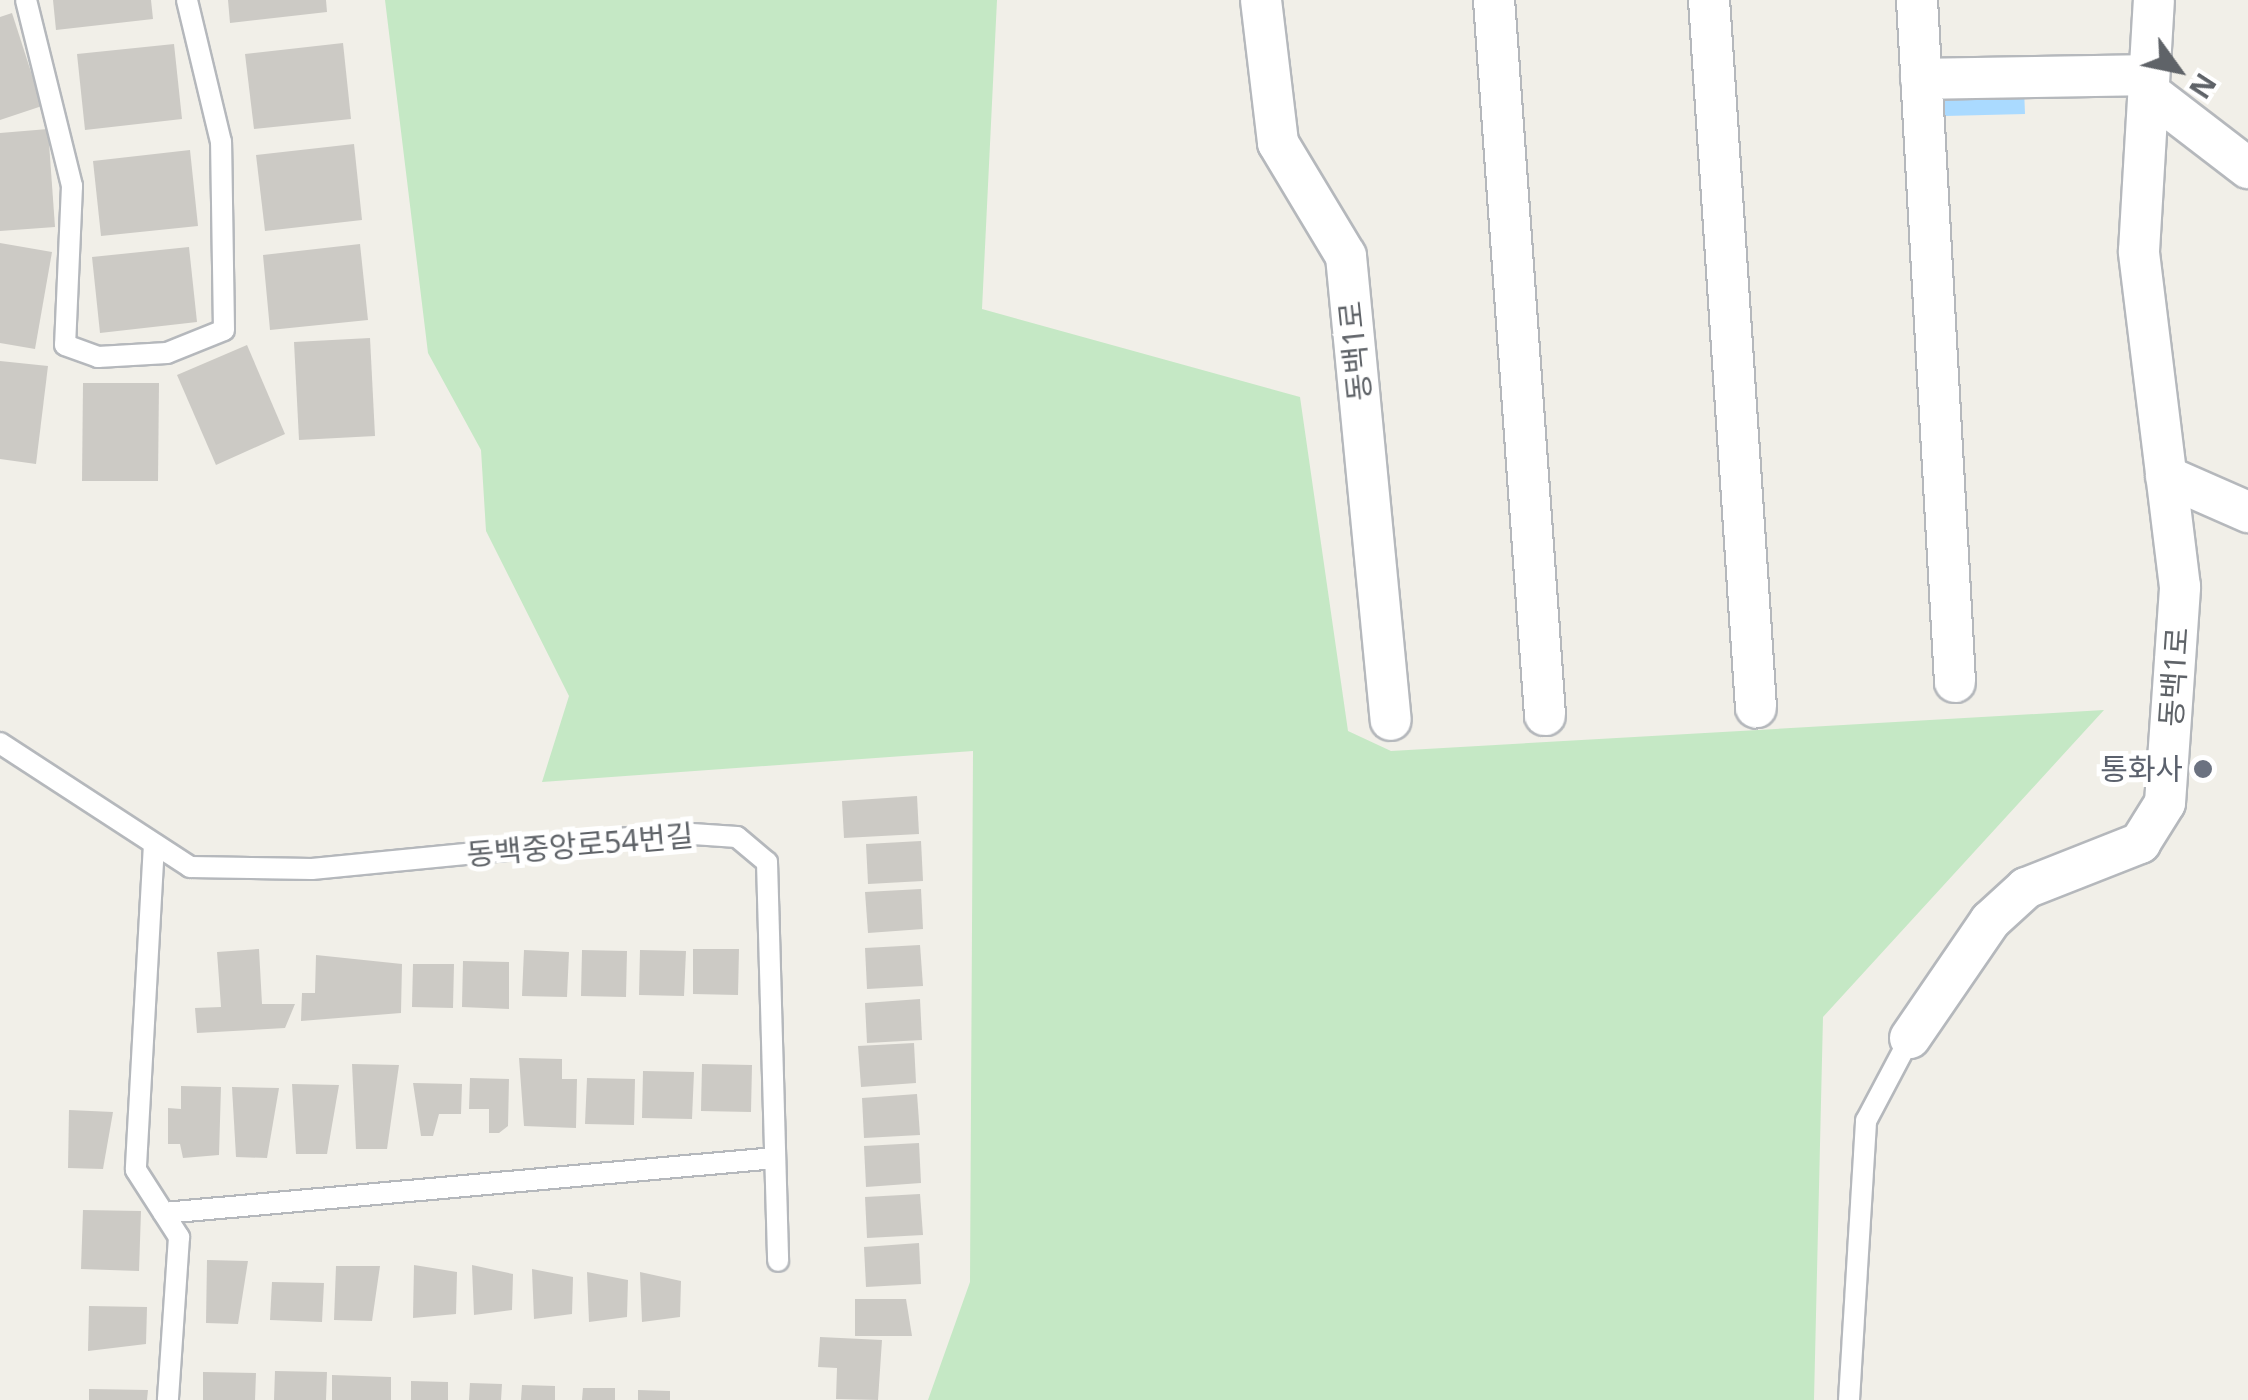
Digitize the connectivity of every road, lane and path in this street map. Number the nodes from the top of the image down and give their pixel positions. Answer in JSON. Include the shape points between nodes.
{"nodes":[{"id":1,"x":26,"y":0,"type":"edge"},
{"id":2,"x":187,"y":0,"type":"edge"},
{"id":3,"x":1262,"y":0,"type":"edge"},
{"id":4,"x":1494,"y":0,"type":"edge"},
{"id":5,"x":1709,"y":0,"type":"edge"},
{"id":6,"x":1917,"y":0,"type":"edge"},
{"id":7,"x":2154,"y":0,"type":"edge"},
{"id":8,"x":1922,"y":79,"type":"junction"},
{"id":9,"x":2149,"y":84,"type":"junction"},
{"id":10,"x":2248,"y":168,"type":"edge"},
{"id":11,"x":2166,"y":476,"type":"junction"},
{"id":12,"x":2248,"y":512,"type":"edge"},
{"id":13,"x":1955,"y":682,"type":"dead end"},
{"id":14,"x":1756,"y":707,"type":"dead end"},
{"id":15,"x":1545,"y":715,"type":"dead end"},
{"id":16,"x":1392,"y":720,"type":"dead end"},
{"id":17,"x":4,"y":752,"type":"edge"},
{"id":18,"x":154,"y":844,"type":"junction"},
{"id":19,"x":1910,"y":1038,"type":"joint"},
{"id":20,"x":775,"y":1158,"type":"junction"},
{"id":21,"x":164,"y":1213,"type":"junction"},
{"id":22,"x":778,"y":1261,"type":"dead end"},
{"id":23,"x":168,"y":1400,"type":"edge"},
{"id":24,"x":1849,"y":1400,"type":"edge"}],
"edges":[{"from":1,"to":2,"type":"lane","via":[[50,67],[72,186],[65,345],[98,357],[167,352],[224,330],[221,142]]},
{"from":3,"to":16,"type":"street","name":"동백1로","via":[[1278,143],[1346,256]]},
{"from":4,"to":15,"type":"street"},
{"from":5,"to":14,"type":"street"},
{"from":6,"to":8,"type":"street"},
{"from":7,"to":9,"type":"street","name":"동백1로"},
{"from":8,"to":9,"type":"street"},
{"from":8,"to":13,"type":"street"},
{"from":9,"to":10,"type":"street"},
{"from":9,"to":11,"type":"street","name":"동백1로","via":[[2138,251]]},
{"from":11,"to":12,"type":"street"},
{"from":11,"to":19,"type":"street","name":"동백1로","via":[[2180,587],[2165,803],[2140,843],[2026,888],[2002,910]]},
{"from":17,"to":18,"type":"lane","name":"동백중앙로54번길"},
{"from":18,"to":20,"type":"lane","name":"동백중앙로54번길","via":[[190,867],[312,869],[677,833],[737,837],[767,862]]},
{"from":18,"to":21,"type":"lane","via":[[136,1170]]},
{"from":19,"to":24,"type":"lane","name":"동백1로","via":[[1866,1121]]},
{"from":20,"to":21,"type":"lane"},
{"from":20,"to":22,"type":"lane","name":"동백중앙로54번길"},
{"from":21,"to":23,"type":"lane","via":[[179,1237]]}]}
